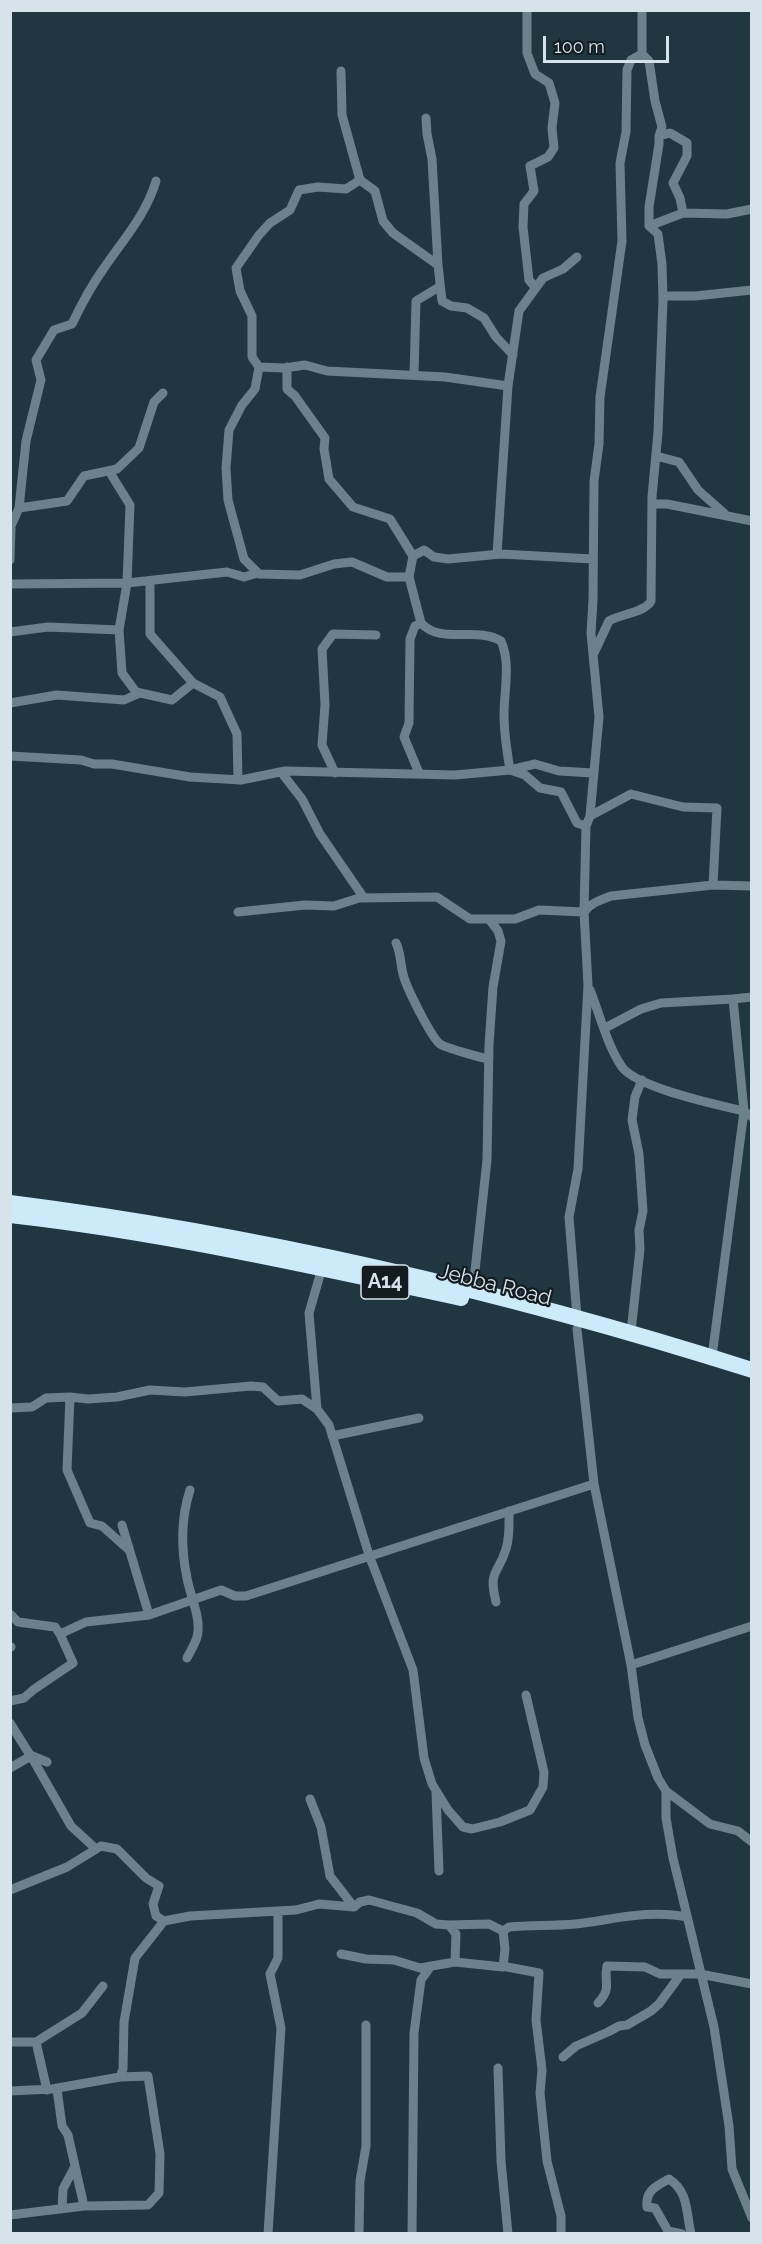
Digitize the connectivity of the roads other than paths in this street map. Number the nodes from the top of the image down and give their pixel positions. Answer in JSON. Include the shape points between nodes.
{"nodes":[{"id":1,"x":527,"y":10,"type":"edge"},
{"id":2,"x":642,"y":10,"type":"edge"},
{"id":3,"x":642,"y":54,"type":"junction"},
{"id":4,"x":341,"y":71,"type":"dead end"},
{"id":5,"x":426,"y":118,"type":"dead end"},
{"id":6,"x":659,"y":136,"type":"junction"},
{"id":7,"x":360,"y":180,"type":"junction"},
{"id":8,"x":156,"y":181,"type":"dead end"},
{"id":9,"x":752,"y":209,"type":"edge"},
{"id":10,"x":683,"y":213,"type":"junction"},
{"id":11,"x":649,"y":226,"type":"junction"},
{"id":12,"x":577,"y":257,"type":"dead end"},
{"id":13,"x":438,"y":266,"type":"junction"},
{"id":14,"x":439,"y":287,"type":"junction"},
{"id":15,"x":536,"y":287,"type":"junction"},
{"id":16,"x":752,"y":290,"type":"edge"},
{"id":17,"x":663,"y":296,"type":"junction"},
{"id":18,"x":513,"y":355,"type":"junction"},
{"id":19,"x":259,"y":367,"type":"junction"},
{"id":20,"x":287,"y":367,"type":"junction"},
{"id":21,"x":414,"y":375,"type":"junction"},
{"id":22,"x":508,"y":386,"type":"junction"},
{"id":23,"x":163,"y":393,"type":"dead end"},
{"id":24,"x":656,"y":456,"type":"junction"},
{"id":25,"x":109,"y":471,"type":"junction"},
{"id":26,"x":652,"y":504,"type":"junction"},
{"id":27,"x":19,"y":508,"type":"junction"},
{"id":28,"x":727,"y":516,"type":"junction"},
{"id":29,"x":752,"y":521,"type":"edge"},
{"id":30,"x":497,"y":554,"type":"junction"},
{"id":31,"x":413,"y":556,"type":"junction"},
{"id":32,"x":593,"y":559,"type":"junction"},
{"id":33,"x":10,"y":560,"type":"edge"},
{"id":34,"x":258,"y":573,"type":"junction"},
{"id":35,"x":409,"y":577,"type":"junction"},
{"id":36,"x":150,"y":581,"type":"junction"},
{"id":37,"x":127,"y":584,"type":"junction"},
{"id":38,"x":10,"y":585,"type":"edge"},
{"id":39,"x":421,"y":623,"type":"junction"},
{"id":40,"x":119,"y":630,"type":"junction"},
{"id":41,"x":10,"y":632,"type":"edge"},
{"id":42,"x":376,"y":635,"type":"dead end"},
{"id":43,"x":593,"y":655,"type":"junction"},
{"id":44,"x":193,"y":683,"type":"junction"},
{"id":45,"x":140,"y":693,"type":"junction"},
{"id":46,"x":10,"y":703,"type":"edge"},
{"id":47,"x":10,"y":756,"type":"edge"},
{"id":48,"x":510,"y":770,"type":"junction"},
{"id":49,"x":281,"y":772,"type":"junction"},
{"id":50,"x":419,"y":773,"type":"junction"},
{"id":51,"x":593,"y":773,"type":"junction"},
{"id":52,"x":335,"y":774,"type":"junction"},
{"id":53,"x":238,"y":780,"type":"junction"},
{"id":54,"x":590,"y":816,"type":"junction"},
{"id":55,"x":586,"y":826,"type":"junction"},
{"id":56,"x":713,"y":885,"type":"junction"},
{"id":57,"x":752,"y":886,"type":"edge"},
{"id":58,"x":364,"y":898,"type":"junction"},
{"id":59,"x":237,"y":912,"type":"dead end"},
{"id":60,"x":584,"y":912,"type":"junction"},
{"id":61,"x":489,"y":919,"type":"junction"},
{"id":62,"x":396,"y":943,"type":"dead end"},
{"id":63,"x":588,"y":985,"type":"junction"},
{"id":64,"x":752,"y":997,"type":"edge"},
{"id":65,"x":733,"y":999,"type":"junction"},
{"id":66,"x":604,"y":1028,"type":"junction"},
{"id":67,"x":489,"y":1059,"type":"junction"},
{"id":68,"x":642,"y":1080,"type":"junction"},
{"id":69,"x":748,"y":1114,"type":"edge"},
{"id":70,"x":10,"y":1203,"type":"edge"},
{"id":71,"x":10,"y":1215,"type":"edge"},
{"id":72,"x":322,"y":1268,"type":"junction"},
{"id":73,"x":473,"y":1289,"type":"junction"},
{"id":74,"x":577,"y":1323,"type":"junction"},
{"id":75,"x":631,"y":1332,"type":"junction"},
{"id":76,"x":712,"y":1357,"type":"junction"},
{"id":77,"x":752,"y":1370,"type":"edge"},
{"id":78,"x":752,"y":1381,"type":"edge"},
{"id":79,"x":70,"y":1397,"type":"junction"},
{"id":80,"x":10,"y":1408,"type":"edge"},
{"id":81,"x":317,"y":1409,"type":"junction"},
{"id":82,"x":419,"y":1418,"type":"dead end"},
{"id":83,"x":332,"y":1436,"type":"junction"},
{"id":84,"x":594,"y":1484,"type":"junction"},
{"id":85,"x":190,"y":1490,"type":"dead end"},
{"id":86,"x":509,"y":1511,"type":"junction"},
{"id":87,"x":122,"y":1525,"type":"dead end"},
{"id":88,"x":129,"y":1550,"type":"junction"},
{"id":89,"x":369,"y":1555,"type":"junction"},
{"id":90,"x":193,"y":1599,"type":"junction"},
{"id":91,"x":496,"y":1602,"type":"dead end"},
{"id":92,"x":10,"y":1614,"type":"edge"},
{"id":93,"x":149,"y":1615,"type":"junction"},
{"id":94,"x":752,"y":1626,"type":"edge"},
{"id":95,"x":60,"y":1634,"type":"junction"},
{"id":96,"x":187,"y":1658,"type":"dead end"},
{"id":97,"x":631,"y":1665,"type":"junction"},
{"id":98,"x":526,"y":1695,"type":"dead end"},
{"id":99,"x":10,"y":1701,"type":"edge"},
{"id":100,"x":10,"y":1723,"type":"edge"},
{"id":101,"x":31,"y":1756,"type":"junction"},
{"id":102,"x":47,"y":1762,"type":"dead end"},
{"id":103,"x":10,"y":1768,"type":"edge"},
{"id":104,"x":436,"y":1791,"type":"junction"},
{"id":105,"x":666,"y":1791,"type":"junction"},
{"id":106,"x":310,"y":1799,"type":"dead end"},
{"id":107,"x":752,"y":1842,"type":"edge"},
{"id":108,"x":96,"y":1849,"type":"junction"},
{"id":109,"x":439,"y":1871,"type":"dead end"},
{"id":110,"x":10,"y":1890,"type":"edge"},
{"id":111,"x":354,"y":1907,"type":"junction"},
{"id":112,"x":278,"y":1911,"type":"junction"},
{"id":113,"x":687,"y":1917,"type":"junction"},
{"id":114,"x":164,"y":1921,"type":"junction"},
{"id":115,"x":449,"y":1926,"type":"junction"},
{"id":116,"x":503,"y":1931,"type":"junction"},
{"id":117,"x":341,"y":1954,"type":"dead end"},
{"id":118,"x":455,"y":1962,"type":"junction"},
{"id":119,"x":431,"y":1966,"type":"junction"},
{"id":120,"x":501,"y":1966,"type":"junction"},
{"id":121,"x":681,"y":1974,"type":"junction"},
{"id":122,"x":700,"y":1974,"type":"junction"},
{"id":123,"x":752,"y":1984,"type":"edge"},
{"id":124,"x":103,"y":1986,"type":"dead end"},
{"id":125,"x":598,"y":2003,"type":"dead end"},
{"id":126,"x":366,"y":2025,"type":"dead end"},
{"id":127,"x":10,"y":2042,"type":"edge"},
{"id":128,"x":36,"y":2042,"type":"junction"},
{"id":129,"x":562,"y":2057,"type":"dead end"},
{"id":130,"x":498,"y":2068,"type":"dead end"},
{"id":131,"x":120,"y":2077,"type":"junction"},
{"id":132,"x":52,"y":2089,"type":"junction"},
{"id":133,"x":10,"y":2091,"type":"edge"},
{"id":134,"x":74,"y":2168,"type":"junction"},
{"id":135,"x":84,"y":2206,"type":"junction"},
{"id":136,"x":62,"y":2209,"type":"junction"},
{"id":137,"x":10,"y":2215,"type":"edge"},
{"id":138,"x":752,"y":2218,"type":"edge"},
{"id":139,"x":268,"y":2234,"type":"edge"},
{"id":140,"x":359,"y":2234,"type":"edge"},
{"id":141,"x":412,"y":2234,"type":"edge"},
{"id":142,"x":508,"y":2234,"type":"edge"},
{"id":143,"x":561,"y":2234,"type":"edge"},
{"id":144,"x":682,"y":2234,"type":"edge"},
{"id":145,"x":691,"y":2234,"type":"edge"}],
"edges":[{"from":1,"to":15,"type":"street","via":[[527,53],[535,74],[549,83],[555,103],[554,148],[548,157],[530,166],[534,191],[524,204],[525,261],[529,280]]},
{"from":2,"to":3,"type":"street"},
{"from":3,"to":6,"type":"street","via":[[649,61],[662,126]]},
{"from":3,"to":32,"type":"street","via":[[631,60],[627,70],[626,132],[620,163],[622,242],[600,397]]},
{"from":4,"to":7,"type":"street","via":[[342,116]]},
{"from":5,"to":13,"type":"street"},
{"from":6,"to":10,"type":"street","via":[[670,133],[687,143],[687,156],[673,183]]},
{"from":6,"to":11,"type":"street"},
{"from":7,"to":13,"type":"street","via":[[375,192],[383,221],[393,233]]},
{"from":7,"to":19,"type":"street","via":[[346,189],[299,190],[290,210],[270,223],[236,268],[240,291],[252,316],[252,357]]},
{"from":8,"to":27,"type":"street","via":[[140,218],[104,268],[72,324],[54,330],[36,360],[41,380],[26,441]]},
{"from":9,"to":10,"type":"street","via":[[727,214]]},
{"from":10,"to":11,"type":"street"},
{"from":11,"to":17,"type":"street","via":[[658,234]]},
{"from":12,"to":15,"type":"street","via":[[543,278]]},
{"from":13,"to":14,"type":"street"},
{"from":14,"to":18,"type":"street","via":[[442,301],[484,318]]},
{"from":14,"to":21,"type":"street","via":[[416,301]]},
{"from":15,"to":18,"type":"street","via":[[519,311]]},
{"from":16,"to":17,"type":"street"},
{"from":17,"to":24,"type":"street"},
{"from":18,"to":22,"type":"street"},
{"from":19,"to":20,"type":"street"},
{"from":19,"to":34,"type":"street","via":[[255,389],[229,430],[226,468],[228,500],[244,559]]},
{"from":20,"to":21,"type":"street","via":[[305,365],[327,371]]},
{"from":20,"to":31,"type":"street","via":[[286,389],[325,438],[329,478],[353,507],[390,519]]},
{"from":21,"to":22,"type":"street"},
{"from":22,"to":30,"type":"street"},
{"from":23,"to":25,"type":"street","via":[[154,402],[139,448],[117,469]]},
{"from":24,"to":26,"type":"street"},
{"from":24,"to":28,"type":"street","via":[[680,462],[698,490]]},
{"from":25,"to":27,"type":"street","via":[[84,476],[67,501]]},
{"from":25,"to":37,"type":"street","via":[[130,505]]},
{"from":26,"to":28,"type":"street"},
{"from":26,"to":43,"type":"street","via":[[651,601],[645,608],[609,621]]},
{"from":27,"to":33,"type":"street","via":[[10,526]]},
{"from":28,"to":29,"type":"street"},
{"from":30,"to":31,"type":"street","via":[[448,559],[434,557],[424,550]]},
{"from":30,"to":32,"type":"street"},
{"from":31,"to":35,"type":"street"},
{"from":32,"to":43,"type":"street"},
{"from":34,"to":35,"type":"street","via":[[300,575],[352,562],[387,577]]},
{"from":34,"to":36,"type":"street","via":[[244,577],[227,572]]},
{"from":35,"to":39,"type":"street"},
{"from":36,"to":37,"type":"street"},
{"from":36,"to":44,"type":"street","via":[[150,633]]},
{"from":37,"to":38,"type":"street"},
{"from":37,"to":40,"type":"street"},
{"from":39,"to":48,"type":"street","via":[[439,634],[485,635],[501,641],[507,657],[504,715]]},
{"from":39,"to":50,"type":"street","via":[[415,626],[410,639],[409,723],[404,737]]},
{"from":40,"to":41,"type":"street","via":[[48,627]]},
{"from":40,"to":45,"type":"street","via":[[122,673]]},
{"from":42,"to":52,"type":"street","via":[[333,634],[322,649],[322,744]]},
{"from":43,"to":51,"type":"street","via":[[599,717]]},
{"from":44,"to":45,"type":"street","via":[[172,700]]},
{"from":44,"to":53,"type":"street","via":[[220,697],[237,734]]},
{"from":45,"to":46,"type":"street","via":[[124,700],[57,695]]},
{"from":47,"to":53,"type":"street","via":[[81,760],[190,777]]},
{"from":48,"to":50,"type":"street","via":[[455,775]]},
{"from":48,"to":51,"type":"street","via":[[535,764],[559,771]]},
{"from":48,"to":55,"type":"street","via":[[525,775],[540,788],[561,792],[577,823]]},
{"from":49,"to":52,"type":"street"},
{"from":49,"to":53,"type":"street"},
{"from":49,"to":58,"type":"street"},
{"from":50,"to":52,"type":"street"},
{"from":51,"to":54,"type":"street"},
{"from":54,"to":55,"type":"street"},
{"from":54,"to":56,"type":"street","via":[[631,794],[683,807],[717,808]]},
{"from":55,"to":60,"type":"street"},
{"from":56,"to":57,"type":"street"},
{"from":56,"to":60,"type":"street","via":[[611,896],[598,900]]},
{"from":58,"to":59,"type":"street","via":[[334,906]]},
{"from":58,"to":61,"type":"street","via":[[437,897],[470,919]]},
{"from":60,"to":61,"type":"street","via":[[539,910],[515,919]]},
{"from":60,"to":63,"type":"street"},
{"from":61,"to":67,"type":"street","via":[[501,941],[493,987]]},
{"from":62,"to":67,"type":"street","via":[[409,992],[440,1044]]},
{"from":63,"to":66,"type":"street"},
{"from":63,"to":74,"type":"street","via":[[578,1169],[569,1217]]},
{"from":64,"to":65,"type":"street"},
{"from":65,"to":66,"type":"street","via":[[661,1003]]},
{"from":65,"to":69,"type":"street"},
{"from":66,"to":68,"type":"street","via":[[624,1070]]},
{"from":67,"to":73,"type":"street","via":[[487,1160]]},
{"from":68,"to":69,"type":"street","via":[[692,1100]]},
{"from":68,"to":75,"type":"street","via":[[632,1120],[643,1211]]},
{"from":69,"to":76,"type":"street"},
{"from":70,"to":73,"type":"highway","via":[[207,1233]]},
{"from":71,"to":72,"type":"highway","name":"Jebba Road","number":"A14","via":[[79,1223]]},
{"from":72,"to":74,"type":"highway","name":"Jebba Road","number":"A14"},
{"from":72,"to":81,"type":"street","via":[[309,1313]]},
{"from":73,"to":74,"type":"highway"},
{"from":74,"to":75,"type":"highway"},
{"from":74,"to":78,"type":"highway","name":"Jebba Road","number":"A14"},
{"from":74,"to":84,"type":"street"},
{"from":75,"to":76,"type":"highway"},
{"from":76,"to":77,"type":"highway"},
{"from":79,"to":80,"type":"street","via":[[46,1398],[32,1407]]},
{"from":79,"to":81,"type":"street","via":[[88,1399],[150,1390],[185,1392],[251,1386],[263,1388],[278,1401],[302,1399]]},
{"from":79,"to":88,"type":"street","via":[[67,1470],[90,1522],[102,1526]]},
{"from":81,"to":83,"type":"street"},
{"from":82,"to":83,"type":"street"},
{"from":83,"to":89,"type":"street"},
{"from":84,"to":86,"type":"street"},
{"from":84,"to":97,"type":"street"},
{"from":85,"to":90,"type":"street","via":[[184,1510],[183,1542]]},
{"from":86,"to":89,"type":"street"},
{"from":86,"to":91,"type":"street","via":[[506,1551],[493,1573]]},
{"from":87,"to":88,"type":"street"},
{"from":88,"to":93,"type":"street"},
{"from":89,"to":90,"type":"street","via":[[246,1596],[221,1590]]},
{"from":89,"to":104,"type":"street","via":[[413,1670],[424,1758]]},
{"from":90,"to":93,"type":"street"},
{"from":90,"to":96,"type":"street","via":[[197,1636]]},
{"from":92,"to":95,"type":"street","via":[[18,1622],[55,1627]]},
{"from":93,"to":95,"type":"street","via":[[86,1622]]},
{"from":94,"to":97,"type":"street"},
{"from":95,"to":99,"type":"street","via":[[73,1663],[24,1698]]},
{"from":97,"to":105,"type":"street","via":[[645,1745]]},
{"from":98,"to":104,"type":"street","via":[[544,1772],[543,1787],[530,1810],[472,1829],[463,1827]]},
{"from":100,"to":101,"type":"street"},
{"from":101,"to":102,"type":"street"},
{"from":101,"to":103,"type":"street"},
{"from":101,"to":108,"type":"street","via":[[71,1826]]},
{"from":104,"to":109,"type":"street"},
{"from":105,"to":107,"type":"street","via":[[710,1824],[738,1831]]},
{"from":105,"to":113,"type":"street","via":[[668,1834]]},
{"from":106,"to":111,"type":"street","via":[[321,1827],[330,1876]]},
{"from":108,"to":110,"type":"street","via":[[67,1867]]},
{"from":108,"to":114,"type":"street","via":[[117,1848],[159,1886],[153,1904],[156,1916]]},
{"from":111,"to":112,"type":"street","via":[[319,1904]]},
{"from":111,"to":115,"type":"street","via":[[369,1900]]},
{"from":112,"to":114,"type":"street"},
{"from":112,"to":139,"type":"street","via":[[278,1958],[270,1974],[281,2028]]},
{"from":113,"to":116,"type":"street","via":[[640,1915],[509,1927]]},
{"from":113,"to":122,"type":"street"},
{"from":114,"to":131,"type":"street","via":[[135,1958]]},
{"from":115,"to":116,"type":"street","via":[[489,1923]]},
{"from":115,"to":118,"type":"street","via":[[456,1934]]},
{"from":116,"to":120,"type":"street","via":[[505,1949]]},
{"from":117,"to":119,"type":"street","via":[[394,1960],[420,1968]]},
{"from":118,"to":119,"type":"street"},
{"from":118,"to":120,"type":"street"},
{"from":119,"to":141,"type":"street","via":[[421,1980],[414,2033]]},
{"from":120,"to":143,"type":"street","via":[[539,1973],[536,2020],[542,2070],[540,2093],[547,2161],[561,2216]]},
{"from":121,"to":122,"type":"street"},
{"from":121,"to":125,"type":"street","via":[[660,1974],[645,1967],[607,1966],[606,1994]]},
{"from":121,"to":129,"type":"street","via":[[651,2011],[576,2046]]},
{"from":122,"to":123,"type":"street"},
{"from":122,"to":138,"type":"street","via":[[720,2062],[732,2169]]},
{"from":124,"to":128,"type":"street","via":[[82,2013]]},
{"from":126,"to":140,"type":"street","via":[[366,2146]]},
{"from":127,"to":128,"type":"street"},
{"from":128,"to":132,"type":"street"},
{"from":130,"to":142,"type":"street"},
{"from":131,"to":132,"type":"street"},
{"from":131,"to":135,"type":"street","via":[[148,2076],[160,2154],[159,2193],[148,2205]]},
{"from":132,"to":133,"type":"street"},
{"from":132,"to":134,"type":"street","via":[[68,2135]]},
{"from":134,"to":135,"type":"street"},
{"from":134,"to":136,"type":"street","via":[[63,2189]]},
{"from":135,"to":136,"type":"street"},
{"from":136,"to":137,"type":"street"},
{"from":144,"to":145,"type":"street","via":[[668,2231],[655,2208],[647,2207],[650,2190],[669,2179],[687,2201]]}]}
